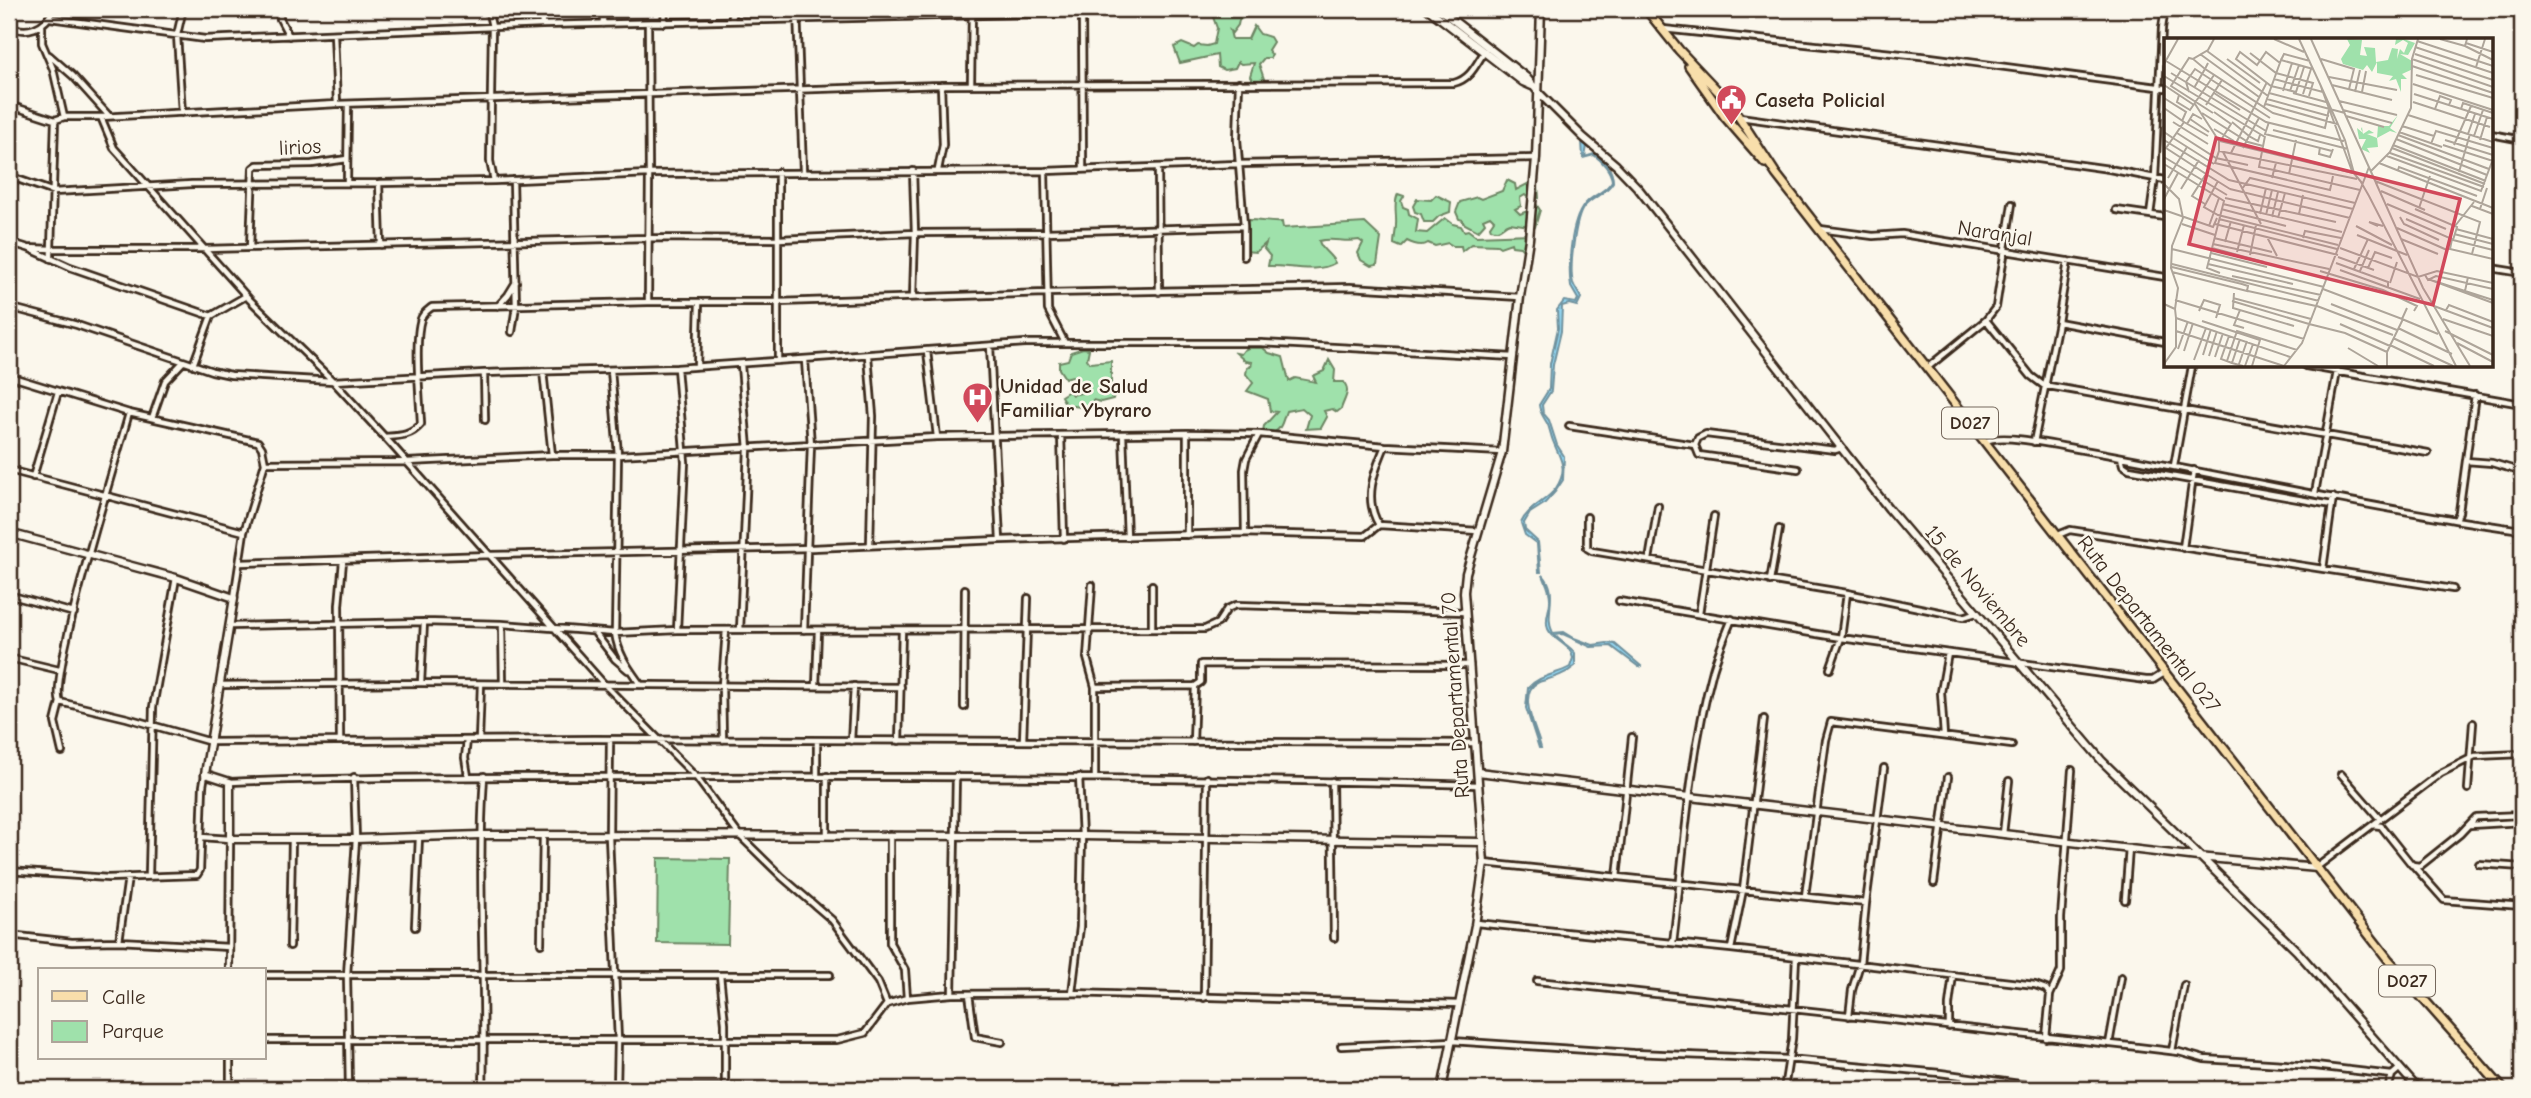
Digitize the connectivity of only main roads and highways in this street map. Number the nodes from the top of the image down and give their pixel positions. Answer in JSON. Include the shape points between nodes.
{"nodes":[{"id":1,"x":1646,"y":9,"type":"edge"},
{"id":2,"x":1679,"y":50,"type":"junction"},
{"id":3,"x":1776,"y":174,"type":"junction"},
{"id":4,"x":2503,"y":1089,"type":"edge"}],
"edges":[{"from":1,"to":2,"type":"main road","name":"Ruta Departamental 027","number":"D027"},
{"from":2,"to":3,"type":"main road","name":"Ruta Departamental 027","number":"D027","via":[[1725,117]]},
{"from":2,"to":3,"type":"main road","name":"Ruta Departamental 027","number":"D027","via":[[1739,117]]},
{"from":3,"to":4,"type":"main road","name":"Ruta Departamental 027","number":"D027","via":[[2388,959]]}]}
